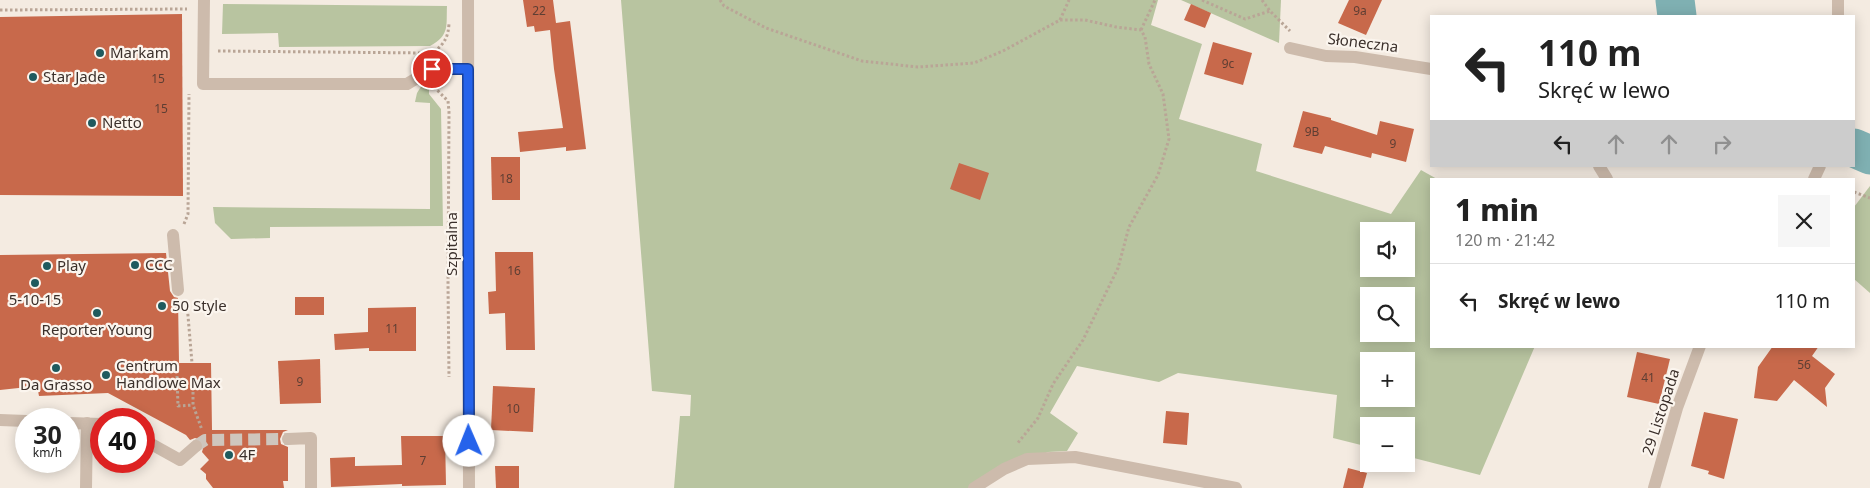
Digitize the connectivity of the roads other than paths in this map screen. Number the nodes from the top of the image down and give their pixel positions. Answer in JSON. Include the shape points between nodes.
{"nodes":[{"id":1,"x":204,"y":0,"type":"edge"},
{"id":2,"x":468,"y":0,"type":"edge"},
{"id":3,"x":1838,"y":0,"type":"edge"},
{"id":4,"x":1838,"y":15,"type":"edge"},
{"id":5,"x":1290,"y":48,"type":"dead end"},
{"id":6,"x":468,"y":69,"type":"junction"},
{"id":7,"x":1430,"y":69,"type":"edge"},
{"id":8,"x":178,"y":231,"type":"road end"},
{"id":9,"x":182,"y":292,"type":"road end"},
{"id":10,"x":1699,"y":348,"type":"edge"},
{"id":11,"x":0,"y":420,"type":"edge"},
{"id":12,"x":15,"y":421,"type":"edge"},
{"id":13,"x":80,"y":423,"type":"edge"},
{"id":14,"x":87,"y":423,"type":"junction"},
{"id":15,"x":90,"y":423,"type":"edge"},
{"id":16,"x":288,"y":439,"type":"tunnel mouth"},
{"id":17,"x":155,"y":446,"type":"edge"},
{"id":18,"x":196,"y":446,"type":"tunnel mouth"},
{"id":19,"x":86,"y":488,"type":"edge"},
{"id":20,"x":311,"y":488,"type":"edge"},
{"id":21,"x":469,"y":488,"type":"edge"},
{"id":22,"x":974,"y":488,"type":"edge"},
{"id":23,"x":1236,"y":488,"type":"edge"},
{"id":24,"x":1654,"y":488,"type":"edge"}],
"edges":[{"from":1,"to":6,"type":"street","via":[[203,84],[407,84],[432,69]]},
{"from":2,"to":6,"type":"street","name":"Szpitalna"},
{"from":3,"to":4,"type":"street"},
{"from":5,"to":7,"type":"street","name":"Słoneczna","via":[[1326,56],[1355,57]]},
{"from":6,"to":21,"type":"street","name":"Szpitalna"},
{"from":8,"to":9,"type":"street"},
{"from":10,"to":24,"type":"street","name":"29 Listopada","via":[[1677,408]]},
{"from":11,"to":12,"type":"street"},
{"from":13,"to":14,"type":"street"},
{"from":14,"to":15,"type":"street"},
{"from":14,"to":19,"type":"street"},
{"from":16,"to":20,"type":"street","via":[[311,438]]},
{"from":17,"to":18,"type":"street","via":[[180,460]]},
{"from":22,"to":23,"type":"street","via":[[1004,468],[1027,459],[1075,457]]}]}
